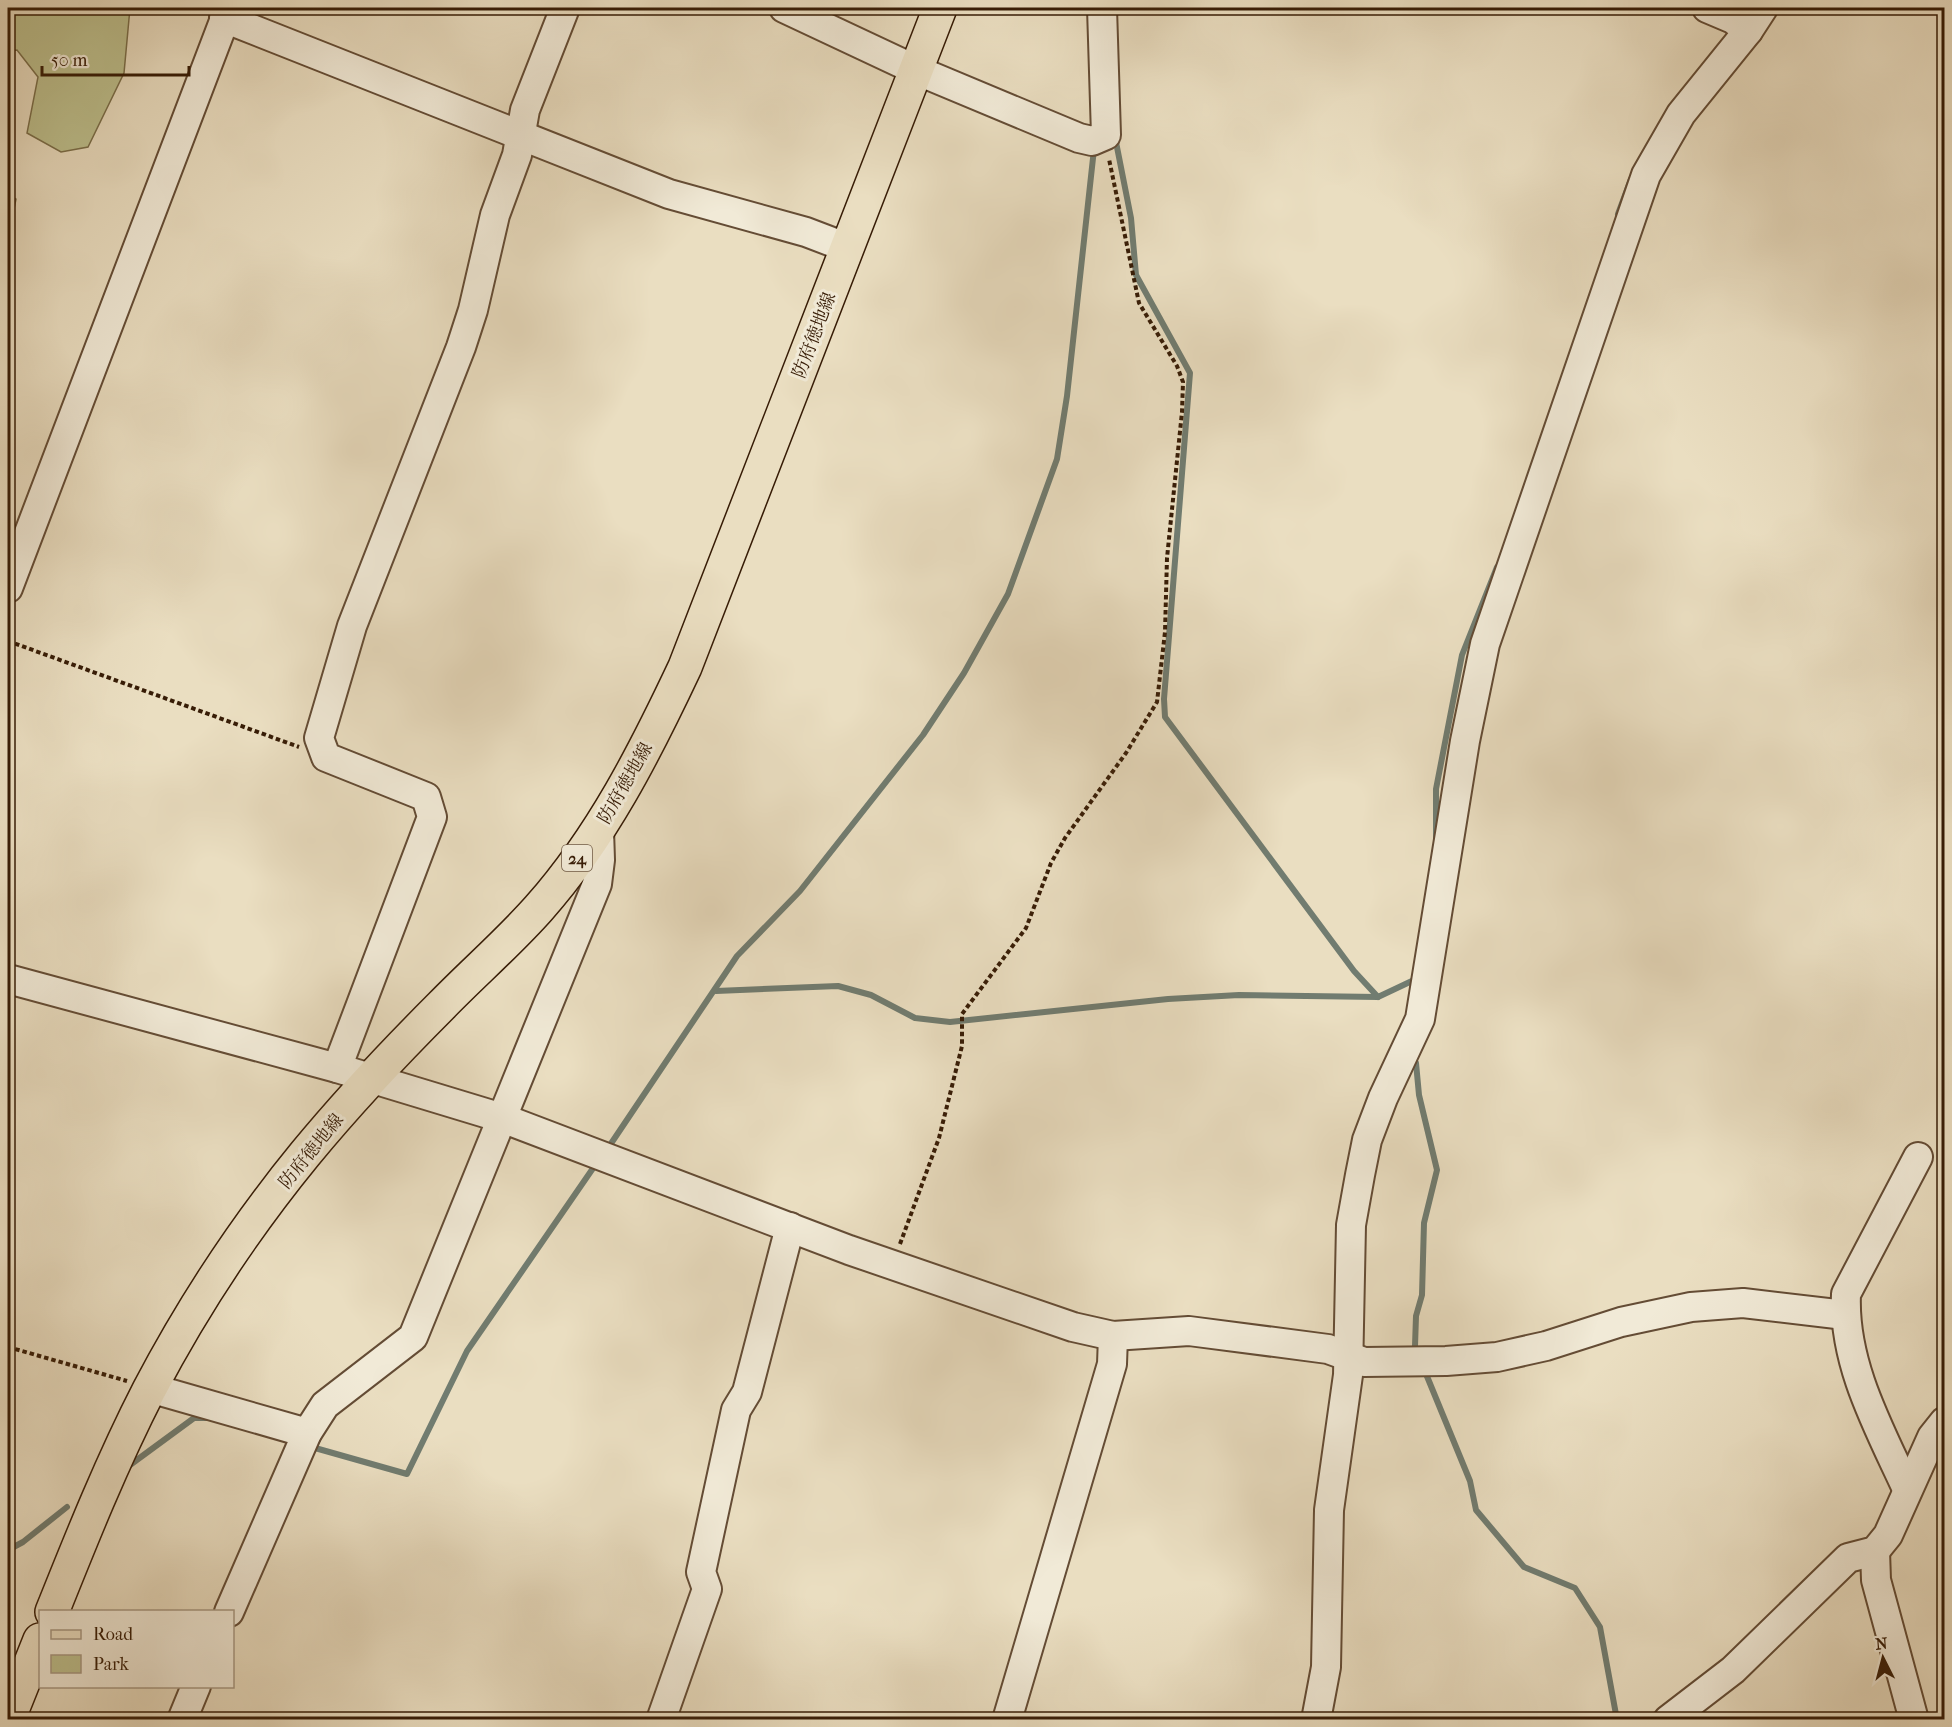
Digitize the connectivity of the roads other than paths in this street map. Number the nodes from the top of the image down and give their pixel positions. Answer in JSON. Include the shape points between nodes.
{"nodes":[{"id":1,"x":566,"y":8,"type":"edge"},
{"id":2,"x":784,"y":8,"type":"edge"},
{"id":3,"x":940,"y":8,"type":"edge"},
{"id":4,"x":1102,"y":8,"type":"edge"},
{"id":5,"x":1707,"y":8,"type":"edge"},
{"id":6,"x":226,"y":13,"type":"edge"},
{"id":7,"x":1747,"y":21,"type":"edge"},
{"id":8,"x":916,"y":70,"type":"junction"},
{"id":9,"x":519,"y":136,"type":"junction"},
{"id":10,"x":848,"y":248,"type":"junction"},
{"id":11,"x":8,"y":588,"type":"edge"},
{"id":12,"x":598,"y":830,"type":"junction"},
{"id":13,"x":8,"y":979,"type":"edge"},
{"id":14,"x":337,"y":1068,"type":"junction"},
{"id":15,"x":371,"y":1079,"type":"junction"},
{"id":16,"x":502,"y":1118,"type":"junction"},
{"id":17,"x":1917,"y":1157,"type":"dead end"},
{"id":18,"x":790,"y":1227,"type":"junction"},
{"id":19,"x":1845,"y":1315,"type":"junction"},
{"id":20,"x":1113,"y":1336,"type":"junction"},
{"id":21,"x":1349,"y":1356,"type":"junction"},
{"id":22,"x":150,"y":1388,"type":"junction"},
{"id":23,"x":1944,"y":1422,"type":"edge"},
{"id":24,"x":307,"y":1433,"type":"junction"},
{"id":25,"x":1908,"y":1490,"type":"junction"},
{"id":26,"x":1875,"y":1551,"type":"junction"},
{"id":27,"x":52,"y":1610,"type":"edge"},
{"id":28,"x":229,"y":1610,"type":"edge"},
{"id":29,"x":39,"y":1642,"type":"edge"},
{"id":30,"x":195,"y":1688,"type":"edge"},
{"id":31,"x":8,"y":1719,"type":"edge"},
{"id":32,"x":182,"y":1719,"type":"edge"},
{"id":33,"x":661,"y":1719,"type":"edge"},
{"id":34,"x":1007,"y":1719,"type":"edge"},
{"id":35,"x":1316,"y":1719,"type":"edge"},
{"id":36,"x":1668,"y":1719,"type":"edge"},
{"id":37,"x":1914,"y":1719,"type":"edge"}],
"edges":[{"from":1,"to":9,"type":"street","via":[[525,110]]},
{"from":2,"to":8,"type":"street"},
{"from":3,"to":8,"type":"main road","name":"防府徳地線","number":"24"},
{"from":4,"to":8,"type":"street","via":[[1106,135],[1101,139],[1079,138]]},
{"from":5,"to":7,"type":"street"},
{"from":6,"to":9,"type":"street"},
{"from":6,"to":11,"type":"street"},
{"from":7,"to":21,"type":"street","via":[[1681,114],[1646,175],[1485,644],[1465,741],[1420,1019],[1383,1098],[1367,1140],[1360,1175],[1351,1225]]},
{"from":8,"to":10,"type":"main road","name":"防府徳地線","number":"24"},
{"from":9,"to":10,"type":"street","via":[[669,194],[806,232]]},
{"from":9,"to":14,"type":"street","via":[[517,155],[495,215],[474,310],[352,626],[319,738],[326,757],[426,797],[432,817]]},
{"from":10,"to":12,"type":"main road","name":"防府徳地線","number":"24","via":[[685,667],[641,759]]},
{"from":12,"to":15,"type":"main road","name":"防府徳地線","number":"24","via":[[540,908]]},
{"from":12,"to":16,"type":"street","via":[[597,884]]},
{"from":13,"to":14,"type":"street"},
{"from":14,"to":15,"type":"street"},
{"from":15,"to":16,"type":"street"},
{"from":15,"to":22,"type":"main road","name":"防府徳地線","number":"24","via":[[304,1155],[254,1222]]},
{"from":16,"to":18,"type":"street"},
{"from":16,"to":24,"type":"street","via":[[413,1337],[325,1405]]},
{"from":17,"to":19,"type":"street","via":[[1846,1294]]},
{"from":18,"to":20,"type":"street","via":[[1072,1327]]},
{"from":18,"to":33,"type":"street","via":[[747,1392],[736,1410],[701,1572],[706,1589]]},
{"from":19,"to":21,"type":"street","via":[[1743,1303],[1691,1307],[1620,1322],[1497,1357],[1364,1362]]},
{"from":19,"to":25,"type":"street","via":[[1863,1393]]},
{"from":20,"to":21,"type":"street","via":[[1188,1330],[1328,1349]]},
{"from":20,"to":34,"type":"street","via":[[1112,1364]]},
{"from":21,"to":35,"type":"street","via":[[1329,1510],[1326,1666]]},
{"from":22,"to":24,"type":"street"},
{"from":22,"to":27,"type":"main road","name":"防府徳地線","number":"24","via":[[88,1521]]},
{"from":23,"to":25,"type":"street","via":[[1932,1437]]},
{"from":24,"to":28,"type":"street"},
{"from":25,"to":26,"type":"street","via":[[1888,1535]]},
{"from":26,"to":36,"type":"street","via":[[1848,1558],[1733,1670]]},
{"from":26,"to":37,"type":"street","via":[[1876,1580]]},
{"from":29,"to":31,"type":"main road"},
{"from":30,"to":32,"type":"street"}]}
